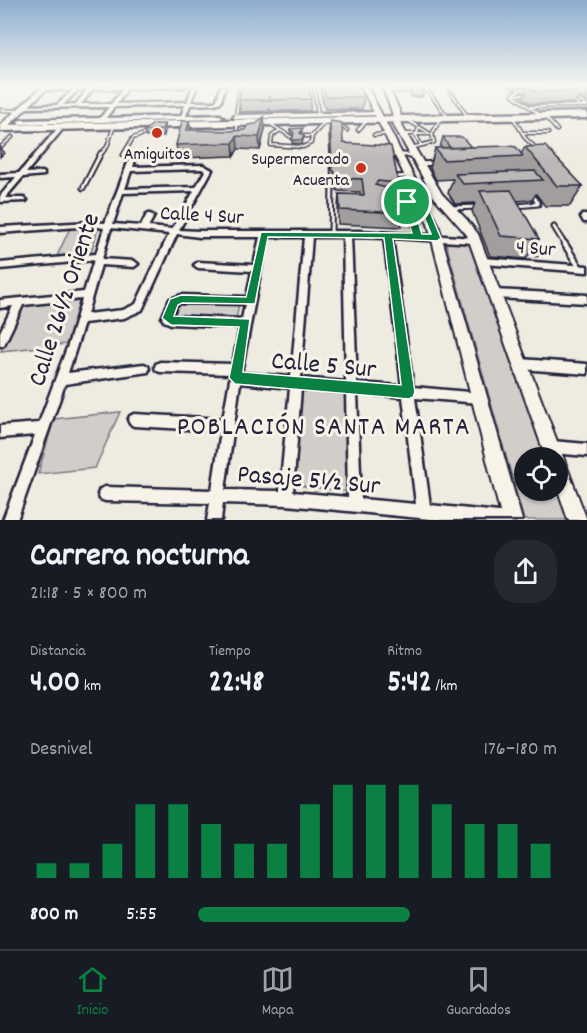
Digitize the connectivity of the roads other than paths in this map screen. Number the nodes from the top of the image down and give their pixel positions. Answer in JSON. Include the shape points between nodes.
{"nodes":[{"id":1,"x":21,"y":110,"type":"edge"},
{"id":2,"x":109,"y":110,"type":"edge"},
{"id":3,"x":186,"y":110,"type":"edge"},
{"id":4,"x":238,"y":110,"type":"edge"},
{"id":5,"x":319,"y":110,"type":"edge"},
{"id":6,"x":375,"y":110,"type":"edge"},
{"id":7,"x":394,"y":110,"type":"edge"},
{"id":8,"x":439,"y":110,"type":"edge"},
{"id":9,"x":463,"y":110,"type":"edge"},
{"id":10,"x":533,"y":110,"type":"edge"},
{"id":11,"x":587,"y":111,"type":"edge"},
{"id":12,"x":467,"y":116,"type":"junction"},
{"id":13,"x":220,"y":117,"type":"dead end"},
{"id":14,"x":544,"y":117,"type":"junction"},
{"id":15,"x":183,"y":118,"type":"junction"},
{"id":16,"x":378,"y":118,"type":"junction"},
{"id":17,"x":444,"y":118,"type":"junction"},
{"id":18,"x":321,"y":119,"type":"junction"},
{"id":19,"x":397,"y":119,"type":"junction"},
{"id":20,"x":514,"y":119,"type":"junction"},
{"id":21,"x":102,"y":120,"type":"junction"},
{"id":22,"x":237,"y":121,"type":"junction"},
{"id":23,"x":409,"y":121,"type":"junction"},
{"id":24,"x":366,"y":122,"type":"junction"},
{"id":25,"x":336,"y":123,"type":"junction"},
{"id":26,"x":198,"y":127,"type":"junction"},
{"id":27,"x":7,"y":128,"type":"edge"},
{"id":28,"x":152,"y":128,"type":"junction"},
{"id":29,"x":275,"y":128,"type":"junction"},
{"id":30,"x":419,"y":128,"type":"junction"},
{"id":31,"x":113,"y":129,"type":"junction"},
{"id":32,"x":59,"y":130,"type":"junction"},
{"id":33,"x":347,"y":130,"type":"dead end"},
{"id":34,"x":358,"y":130,"type":"dead end"},
{"id":35,"x":558,"y":130,"type":"dead end"},
{"id":36,"x":524,"y":133,"type":"junction"},
{"id":37,"x":548,"y":133,"type":"dead end"},
{"id":38,"x":386,"y":134,"type":"junction"},
{"id":39,"x":403,"y":134,"type":"junction"},
{"id":40,"x":432,"y":134,"type":"junction"},
{"id":41,"x":374,"y":135,"type":"dead end"},
{"id":42,"x":416,"y":135,"type":"junction"},
{"id":43,"x":303,"y":136,"type":"edge"},
{"id":44,"x":312,"y":136,"type":"junction"},
{"id":45,"x":233,"y":140,"type":"edge"},
{"id":46,"x":421,"y":145,"type":"junction"},
{"id":47,"x":290,"y":147,"type":"junction"},
{"id":48,"x":0,"y":148,"type":"edge"},
{"id":49,"x":540,"y":149,"type":"edge"},
{"id":50,"x":123,"y":155,"type":"dead end"},
{"id":51,"x":380,"y":155,"type":"edge"},
{"id":52,"x":400,"y":155,"type":"junction"},
{"id":53,"x":415,"y":156,"type":"junction"},
{"id":54,"x":132,"y":160,"type":"dead end"},
{"id":55,"x":438,"y":163,"type":"edge"},
{"id":56,"x":129,"y":169,"type":"junction"},
{"id":57,"x":42,"y":174,"type":"dead end"},
{"id":58,"x":21,"y":175,"type":"junction"},
{"id":59,"x":0,"y":176,"type":"edge"},
{"id":60,"x":410,"y":176,"type":"junction"},
{"id":61,"x":526,"y":186,"type":"edge"},
{"id":62,"x":332,"y":187,"type":"dead end"},
{"id":63,"x":83,"y":188,"type":"dead end"},
{"id":64,"x":198,"y":189,"type":"junction"},
{"id":65,"x":121,"y":191,"type":"junction"},
{"id":66,"x":436,"y":193,"type":"junction"},
{"id":67,"x":419,"y":195,"type":"junction"},
{"id":68,"x":0,"y":200,"type":"edge"},
{"id":69,"x":24,"y":200,"type":"dead end"},
{"id":70,"x":396,"y":200,"type":"edge"},
{"id":71,"x":407,"y":202,"type":"junction"},
{"id":72,"x":510,"y":206,"type":"edge"},
{"id":73,"x":489,"y":207,"type":"edge"},
{"id":74,"x":449,"y":209,"type":"junction"},
{"id":75,"x":150,"y":216,"type":"dead end"},
{"id":76,"x":108,"y":226,"type":"junction"},
{"id":77,"x":554,"y":227,"type":"dead end"},
{"id":78,"x":144,"y":228,"type":"junction"},
{"id":79,"x":0,"y":230,"type":"edge"},
{"id":80,"x":174,"y":232,"type":"junction"},
{"id":81,"x":264,"y":234,"type":"junction"},
{"id":82,"x":331,"y":234,"type":"junction"},
{"id":83,"x":347,"y":234,"type":"junction"},
{"id":84,"x":525,"y":234,"type":"edge"},
{"id":85,"x":308,"y":235,"type":"junction"},
{"id":86,"x":388,"y":235,"type":"junction"},
{"id":87,"x":418,"y":237,"type":"junction"},
{"id":88,"x":437,"y":238,"type":"junction"},
{"id":89,"x":474,"y":240,"type":"junction"},
{"id":90,"x":536,"y":253,"type":"dead end"},
{"id":91,"x":99,"y":259,"type":"junction"},
{"id":92,"x":483,"y":261,"type":"junction"},
{"id":93,"x":134,"y":264,"type":"dead end"},
{"id":94,"x":198,"y":265,"type":"dead end"},
{"id":95,"x":0,"y":266,"type":"edge"},
{"id":96,"x":258,"y":268,"type":"junction"},
{"id":97,"x":584,"y":269,"type":"edge"},
{"id":98,"x":495,"y":294,"type":"junction"},
{"id":99,"x":88,"y":295,"type":"junction"},
{"id":100,"x":587,"y":299,"type":"edge"},
{"id":101,"x":251,"y":301,"type":"junction"},
{"id":102,"x":20,"y":302,"type":"junction"},
{"id":103,"x":0,"y":304,"type":"edge"},
{"id":104,"x":81,"y":319,"type":"junction"},
{"id":105,"x":246,"y":323,"type":"junction"},
{"id":106,"x":0,"y":342,"type":"edge"},
{"id":107,"x":521,"y":364,"type":"junction"},
{"id":108,"x":160,"y":367,"type":"dead end"},
{"id":109,"x":144,"y":369,"type":"dead end"},
{"id":110,"x":587,"y":369,"type":"edge"},
{"id":111,"x":236,"y":374,"type":"junction"},
{"id":112,"x":61,"y":379,"type":"junction"},
{"id":113,"x":295,"y":383,"type":"junction"},
{"id":114,"x":352,"y":388,"type":"junction"},
{"id":115,"x":409,"y":392,"type":"junction"},
{"id":116,"x":480,"y":398,"type":"junction"},
{"id":117,"x":134,"y":420,"type":"dead end"},
{"id":118,"x":228,"y":425,"type":"junction"},
{"id":119,"x":44,"y":428,"type":"junction"},
{"id":120,"x":0,"y":432,"type":"edge"},
{"id":121,"x":551,"y":447,"type":"edge"},
{"id":122,"x":587,"y":450,"type":"edge"},
{"id":123,"x":568,"y":454,"type":"edge"},
{"id":124,"x":568,"y":493,"type":"edge"},
{"id":125,"x":105,"y":494,"type":"dead end"},
{"id":126,"x":218,"y":495,"type":"junction"},
{"id":127,"x":286,"y":498,"type":"junction"},
{"id":128,"x":355,"y":505,"type":"junction"},
{"id":129,"x":424,"y":512,"type":"junction"},
{"id":130,"x":10,"y":520,"type":"edge"},
{"id":131,"x":214,"y":520,"type":"edge"},
{"id":132,"x":511,"y":520,"type":"edge"},
{"id":133,"x":578,"y":520,"type":"edge"}],
"edges":[{"from":1,"to":27,"type":"main road"},
{"from":2,"to":21,"type":"street"},
{"from":3,"to":15,"type":"street"},
{"from":4,"to":22,"type":"lane"},
{"from":5,"to":18,"type":"lane"},
{"from":6,"to":16,"type":"main road"},
{"from":7,"to":19,"type":"main road"},
{"from":8,"to":17,"type":"lane"},
{"from":9,"to":12,"type":"lane"},
{"from":10,"to":14,"type":"lane"},
{"from":11,"to":14,"type":"highway"},
{"from":12,"to":14,"type":"highway"},
{"from":12,"to":17,"type":"highway"},
{"from":13,"to":15,"type":"street"},
{"from":14,"to":20,"type":"highway"},
{"from":14,"to":35,"type":"lane"},
{"from":15,"to":21,"type":"street"},
{"from":16,"to":18,"type":"street"},
{"from":16,"to":19,"type":"highway"},
{"from":16,"to":24,"type":"highway"},
{"from":16,"to":26,"type":"highway"},
{"from":16,"to":38,"type":"main road"},
{"from":17,"to":19,"type":"highway"},
{"from":17,"to":20,"type":"highway"},
{"from":17,"to":23,"type":"highway"},
{"from":17,"to":40,"type":"lane"},
{"from":18,"to":22,"type":"street"},
{"from":18,"to":25,"type":"highway"},
{"from":18,"to":29,"type":"highway"},
{"from":18,"to":44,"type":"lane"},
{"from":19,"to":23,"type":"highway"},
{"from":19,"to":39,"type":"main road"},
{"from":20,"to":36,"type":"lane"},
{"from":21,"to":27,"type":"street"},
{"from":22,"to":26,"type":"highway"},
{"from":22,"to":29,"type":"highway"},
{"from":22,"to":45,"type":"lane","via":[[237,137]]},
{"from":23,"to":30,"type":"lane"},
{"from":24,"to":25,"type":"highway"},
{"from":24,"to":34,"type":"lane"},
{"from":25,"to":33,"type":"lane"},
{"from":26,"to":27,"type":"highway"},
{"from":26,"to":28,"type":"highway"},
{"from":27,"to":32,"type":"highway"},
{"from":27,"to":48,"type":"lane"},
{"from":28,"to":31,"type":"highway"},
{"from":28,"to":50,"type":"lane","via":[[133,138]]},
{"from":29,"to":47,"type":"lane","via":[[290,137]]},
{"from":29,"to":47,"type":"lane","via":[[271,145]]},
{"from":30,"to":40,"type":"lane"},
{"from":30,"to":42,"type":"lane"},
{"from":31,"to":32,"type":"highway"},
{"from":31,"to":63,"type":"lane"},
{"from":32,"to":58,"type":"street"},
{"from":36,"to":37,"type":"lane"},
{"from":36,"to":49,"type":"lane","via":[[527,142]]},
{"from":38,"to":41,"type":"lane"},
{"from":38,"to":52,"type":"main road"},
{"from":39,"to":42,"type":"lane"},
{"from":39,"to":53,"type":"main road"},
{"from":40,"to":42,"type":"lane"},
{"from":40,"to":46,"type":"lane","via":[[434,142]]},
{"from":42,"to":46,"type":"lane"},
{"from":43,"to":44,"type":"lane"},
{"from":44,"to":47,"type":"lane","via":[[308,146]]},
{"from":46,"to":53,"type":"lane"},
{"from":51,"to":52,"type":"lane"},
{"from":52,"to":53,"type":"lane"},
{"from":52,"to":60,"type":"main road"},
{"from":53,"to":55,"type":"lane"},
{"from":53,"to":66,"type":"main road"},
{"from":54,"to":56,"type":"street","name":"Calle 26½ Oriente"},
{"from":56,"to":64,"type":"street","via":[[208,168]]},
{"from":56,"to":65,"type":"street","name":"Calle 26½ Oriente"},
{"from":57,"to":58,"type":"street"},
{"from":58,"to":59,"type":"street"},
{"from":58,"to":68,"type":"street"},
{"from":60,"to":67,"type":"main road"},
{"from":60,"to":67,"type":"lane","via":[[394,177],[401,192]]},
{"from":61,"to":72,"type":"lane","via":[[538,204]]},
{"from":62,"to":82,"type":"lane"},
{"from":64,"to":65,"type":"street"},
{"from":64,"to":80,"type":"street"},
{"from":65,"to":76,"type":"street","name":"Calle 26½ Oriente"},
{"from":66,"to":67,"type":"main road"},
{"from":66,"to":74,"type":"main road"},
{"from":67,"to":71,"type":"lane"},
{"from":67,"to":88,"type":"main road"},
{"from":68,"to":69,"type":"street"},
{"from":70,"to":71,"type":"lane"},
{"from":71,"to":87,"type":"lane"},
{"from":73,"to":74,"type":"lane"},
{"from":74,"to":89,"type":"main road","via":[[467,226]]},
{"from":75,"to":78,"type":"street"},
{"from":76,"to":78,"type":"street","name":"Calle 4 Sur"},
{"from":76,"to":79,"type":"street","name":"Calle 4 Sur","via":[[80,224]]},
{"from":76,"to":91,"type":"street","name":"Calle 26½ Oriente"},
{"from":77,"to":97,"type":"lane"},
{"from":78,"to":80,"type":"street","name":"Calle 4 Sur"},
{"from":80,"to":81,"type":"street","name":"Calle 4 Sur"},
{"from":80,"to":104,"type":"street","via":[[139,307],[123,314]]},
{"from":81,"to":85,"type":"street","name":"Calle 4 Sur"},
{"from":81,"to":96,"type":"street"},
{"from":82,"to":83,"type":"street","name":"Calle 4 Sur"},
{"from":82,"to":85,"type":"street","name":"Calle 4 Sur"},
{"from":83,"to":86,"type":"street","name":"Calle 4 Sur"},
{"from":83,"to":114,"type":"street"},
{"from":84,"to":90,"type":"lane"},
{"from":85,"to":113,"type":"street"},
{"from":86,"to":87,"type":"street","name":"Calle 4 Sur"},
{"from":86,"to":115,"type":"street"},
{"from":87,"to":88,"type":"street","name":"Calle 4 Sur"},
{"from":88,"to":89,"type":"street","name":"Calle 4 Sur"},
{"from":88,"to":116,"type":"main road"},
{"from":89,"to":92,"type":"main road"},
{"from":91,"to":93,"type":"street"},
{"from":91,"to":95,"type":"street"},
{"from":91,"to":99,"type":"street","name":"Calle 26½ Oriente"},
{"from":92,"to":97,"type":"street","name":"4 Sur"},
{"from":92,"to":98,"type":"main road"},
{"from":94,"to":96,"type":"street"},
{"from":96,"to":101,"type":"street"},
{"from":98,"to":100,"type":"street"},
{"from":98,"to":107,"type":"main road"},
{"from":99,"to":102,"type":"street"},
{"from":99,"to":104,"type":"street","name":"Calle 26½ Oriente"},
{"from":101,"to":105,"type":"street"},
{"from":101,"to":105,"type":"street","via":[[181,299],[173,302],[168,319]]},
{"from":102,"to":103,"type":"street"},
{"from":102,"to":106,"type":"street"},
{"from":104,"to":112,"type":"street","name":"Calle 26½ Oriente"},
{"from":105,"to":111,"type":"street"},
{"from":107,"to":110,"type":"street"},
{"from":107,"to":121,"type":"main road"},
{"from":108,"to":111,"type":"street","name":"Calle 5 Sur"},
{"from":109,"to":112,"type":"street"},
{"from":111,"to":113,"type":"street","name":"Calle 5 Sur"},
{"from":111,"to":118,"type":"street"},
{"from":112,"to":119,"type":"street","name":"Calle 26½ Oriente"},
{"from":113,"to":114,"type":"street","name":"Calle 5 Sur"},
{"from":113,"to":127,"type":"street"},
{"from":114,"to":115,"type":"street","name":"Calle 5 Sur"},
{"from":114,"to":128,"type":"street"},
{"from":115,"to":116,"type":"street","name":"Calle 5 Sur"},
{"from":115,"to":129,"type":"street"},
{"from":116,"to":132,"type":"main road"},
{"from":117,"to":118,"type":"street"},
{"from":118,"to":126,"type":"street"},
{"from":119,"to":120,"type":"street"},
{"from":119,"to":130,"type":"street","name":"Calle 26½ Oriente"},
{"from":122,"to":123,"type":"street"},
{"from":124,"to":133,"type":"main road"},
{"from":125,"to":126,"type":"street","name":"Pasaje 5½ Sur"},
{"from":126,"to":127,"type":"street","name":"Pasaje 5½ Sur"},
{"from":126,"to":131,"type":"street"},
{"from":127,"to":128,"type":"street","name":"Pasaje 5½ Sur"},
{"from":128,"to":129,"type":"street","name":"Pasaje 5½ Sur"},
{"from":129,"to":132,"type":"street","name":"Pasaje 5½ Sur"}]}
